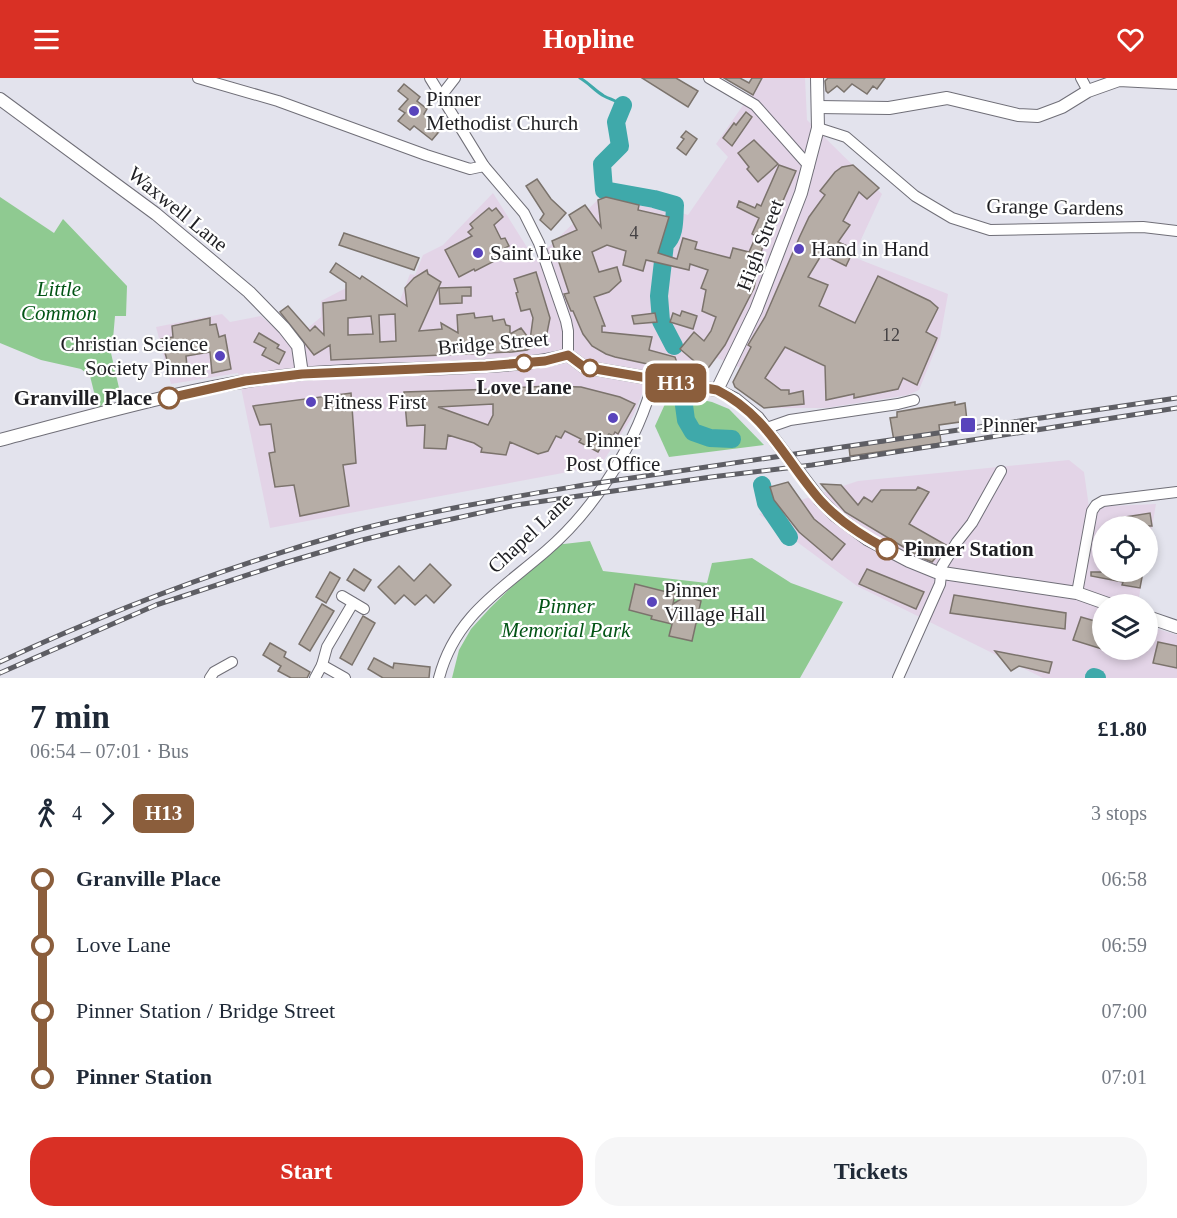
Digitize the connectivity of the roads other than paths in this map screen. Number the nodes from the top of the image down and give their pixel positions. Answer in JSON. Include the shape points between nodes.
{"nodes":[{"id":1,"x":198,"y":78,"type":"edge"},
{"id":2,"x":430,"y":78,"type":"edge"},
{"id":3,"x":456,"y":78,"type":"edge"},
{"id":4,"x":709,"y":78,"type":"edge"},
{"id":5,"x":817,"y":78,"type":"edge"},
{"id":6,"x":1081,"y":78,"type":"edge"},
{"id":7,"x":1177,"y":83,"type":"edge"},
{"id":8,"x":1088,"y":91,"type":"junction"},
{"id":9,"x":441,"y":96,"type":"junction"},
{"id":10,"x":0,"y":99,"type":"edge"},
{"id":11,"x":818,"y":107,"type":"junction"},
{"id":12,"x":818,"y":128,"type":"junction"},
{"id":13,"x":484,"y":166,"type":"junction"},
{"id":14,"x":809,"y":166,"type":"junction"},
{"id":15,"x":1177,"y":231,"type":"edge"},
{"id":16,"x":568,"y":355,"type":"junction"},
{"id":17,"x":302,"y":374,"type":"junction"},
{"id":18,"x":654,"y":378,"type":"junction"},
{"id":19,"x":717,"y":390,"type":"junction"},
{"id":20,"x":914,"y":399,"type":"dead end"},
{"id":21,"x":767,"y":428,"type":"junction"},
{"id":22,"x":0,"y":440,"type":"edge"},
{"id":23,"x":1001,"y":471,"type":"dead end"},
{"id":24,"x":1177,"y":492,"type":"edge"},
{"id":25,"x":941,"y":573,"type":"junction"},
{"id":26,"x":1077,"y":593,"type":"junction"},
{"id":27,"x":342,"y":596,"type":"dead end"},
{"id":28,"x":1092,"y":598,"type":"edge"},
{"id":29,"x":353,"y":603,"type":"junction"},
{"id":30,"x":363,"y":609,"type":"dead end"},
{"id":31,"x":1158,"y":620,"type":"edge"},
{"id":32,"x":1177,"y":627,"type":"edge"},
{"id":33,"x":232,"y":662,"type":"dead end"},
{"id":34,"x":322,"y":665,"type":"junction"},
{"id":35,"x":210,"y":678,"type":"edge"},
{"id":36,"x":315,"y":678,"type":"edge"},
{"id":37,"x":345,"y":678,"type":"edge"},
{"id":38,"x":439,"y":678,"type":"edge"},
{"id":39,"x":898,"y":678,"type":"edge"}],
"edges":[{"from":1,"to":13,"type":"street","via":[[278,101],[437,159],[470,169]]},
{"from":2,"to":9,"type":"street"},
{"from":3,"to":9,"type":"street"},
{"from":4,"to":14,"type":"street","via":[[755,105]]},
{"from":5,"to":11,"type":"street","name":"High Street"},
{"from":6,"to":8,"type":"street"},
{"from":7,"to":8,"type":"street","via":[[1119,80]]},
{"from":8,"to":11,"type":"street","via":[[1038,116],[947,98],[889,108]]},
{"from":9,"to":13,"type":"street"},
{"from":10,"to":17,"type":"street","name":"Waxwell Lane","via":[[156,214],[249,292],[298,346]]},
{"from":11,"to":12,"type":"street","name":"High Street"},
{"from":12,"to":14,"type":"street","name":"High Street"},
{"from":12,"to":15,"type":"street","name":"Grange Gardens","via":[[846,137],[915,196],[952,218],[990,230],[1143,227]]},
{"from":13,"to":16,"type":"street","via":[[524,213],[539,243],[566,321]]},
{"from":14,"to":19,"type":"street","name":"High Street","via":[[756,310]]},
{"from":16,"to":17,"type":"street","name":"Bridge Street","via":[[486,366]]},
{"from":16,"to":18,"type":"street","name":"Bridge Street","via":[[584,367]]},
{"from":17,"to":22,"type":"street","name":"Bridge Street","via":[[245,381]]},
{"from":18,"to":19,"type":"street","name":"Bridge Street"},
{"from":18,"to":38,"type":"street","name":"Chapel Lane","via":[[642,417],[618,463],[587,508],[547,550],[463,625],[453,639]]},
{"from":19,"to":21,"type":"street","via":[[735,399]]},
{"from":20,"to":21,"type":"street","via":[[790,420]]},
{"from":21,"to":25,"type":"street","via":[[836,516],[867,539]]},
{"from":23,"to":25,"type":"street"},
{"from":24,"to":26,"type":"street","via":[[1096,505]]},
{"from":25,"to":26,"type":"street"},
{"from":25,"to":39,"type":"street","via":[[940,584]]},
{"from":26,"to":28,"type":"street"},
{"from":27,"to":29,"type":"street"},
{"from":29,"to":30,"type":"street"},
{"from":29,"to":34,"type":"street","via":[[327,647]]},
{"from":31,"to":32,"type":"street"},
{"from":33,"to":35,"type":"street"},
{"from":34,"to":36,"type":"street"},
{"from":34,"to":37,"type":"street"}]}
